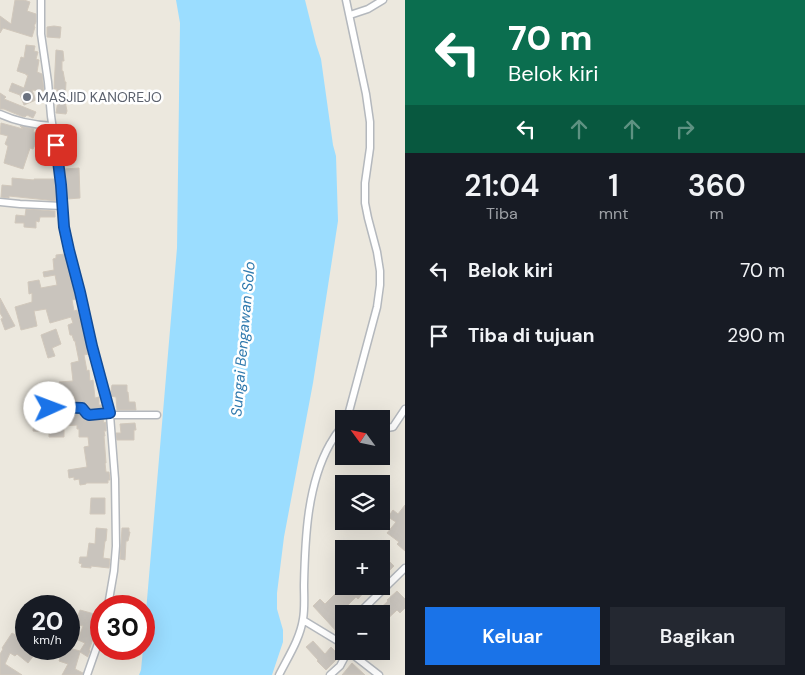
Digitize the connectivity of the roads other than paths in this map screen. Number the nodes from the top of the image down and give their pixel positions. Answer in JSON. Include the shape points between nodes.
{"nodes":[{"id":1,"x":40,"y":0,"type":"edge"},
{"id":2,"x":346,"y":0,"type":"edge"},
{"id":3,"x":383,"y":0,"type":"edge"},
{"id":4,"x":350,"y":15,"type":"junction"},
{"id":5,"x":0,"y":114,"type":"edge"},
{"id":6,"x":53,"y":126,"type":"junction"},
{"id":7,"x":0,"y":202,"type":"edge"},
{"id":8,"x":62,"y":206,"type":"junction"},
{"id":9,"x":405,"y":409,"type":"edge"},
{"id":10,"x":350,"y":410,"type":"edge"},
{"id":11,"x":110,"y":414,"type":"junction"},
{"id":12,"x":158,"y":415,"type":"dead end"},
{"id":13,"x":47,"y":424,"type":"dead end"},
{"id":14,"x":390,"y":428,"type":"edge"},
{"id":15,"x":335,"y":435,"type":"edge"},
{"id":16,"x":405,"y":568,"type":"edge"},
{"id":17,"x":110,"y":595,"type":"edge"},
{"id":18,"x":367,"y":605,"type":"edge"},
{"id":19,"x":303,"y":620,"type":"junction"},
{"id":20,"x":335,"y":640,"type":"edge"},
{"id":21,"x":92,"y":660,"type":"edge"},
{"id":22,"x":343,"y":660,"type":"edge"},
{"id":23,"x":360,"y":660,"type":"edge"},
{"id":24,"x":87,"y":675,"type":"edge"},
{"id":25,"x":279,"y":675,"type":"edge"},
{"id":26,"x":330,"y":675,"type":"edge"},
{"id":27,"x":379,"y":675,"type":"edge"}],
"edges":[{"from":1,"to":6,"type":"street"},
{"from":2,"to":4,"type":"street"},
{"from":3,"to":4,"type":"street"},
{"from":4,"to":10,"type":"street","via":[[370,122],[365,203],[380,271],[377,308]]},
{"from":5,"to":6,"type":"street","via":[[22,122]]},
{"from":6,"to":8,"type":"street"},
{"from":7,"to":8,"type":"street"},
{"from":8,"to":11,"type":"street","via":[[69,250]]},
{"from":9,"to":14,"type":"street"},
{"from":11,"to":12,"type":"street"},
{"from":11,"to":13,"type":"street","via":[[89,415],[82,408],[52,407]]},
{"from":11,"to":17,"type":"street","via":[[116,546]]},
{"from":15,"to":19,"type":"street","via":[[318,471],[312,494]]},
{"from":16,"to":18,"type":"street"},
{"from":19,"to":20,"type":"street"},
{"from":19,"to":25,"type":"street"},
{"from":21,"to":24,"type":"street"},
{"from":22,"to":26,"type":"street"},
{"from":23,"to":27,"type":"street"}]}
